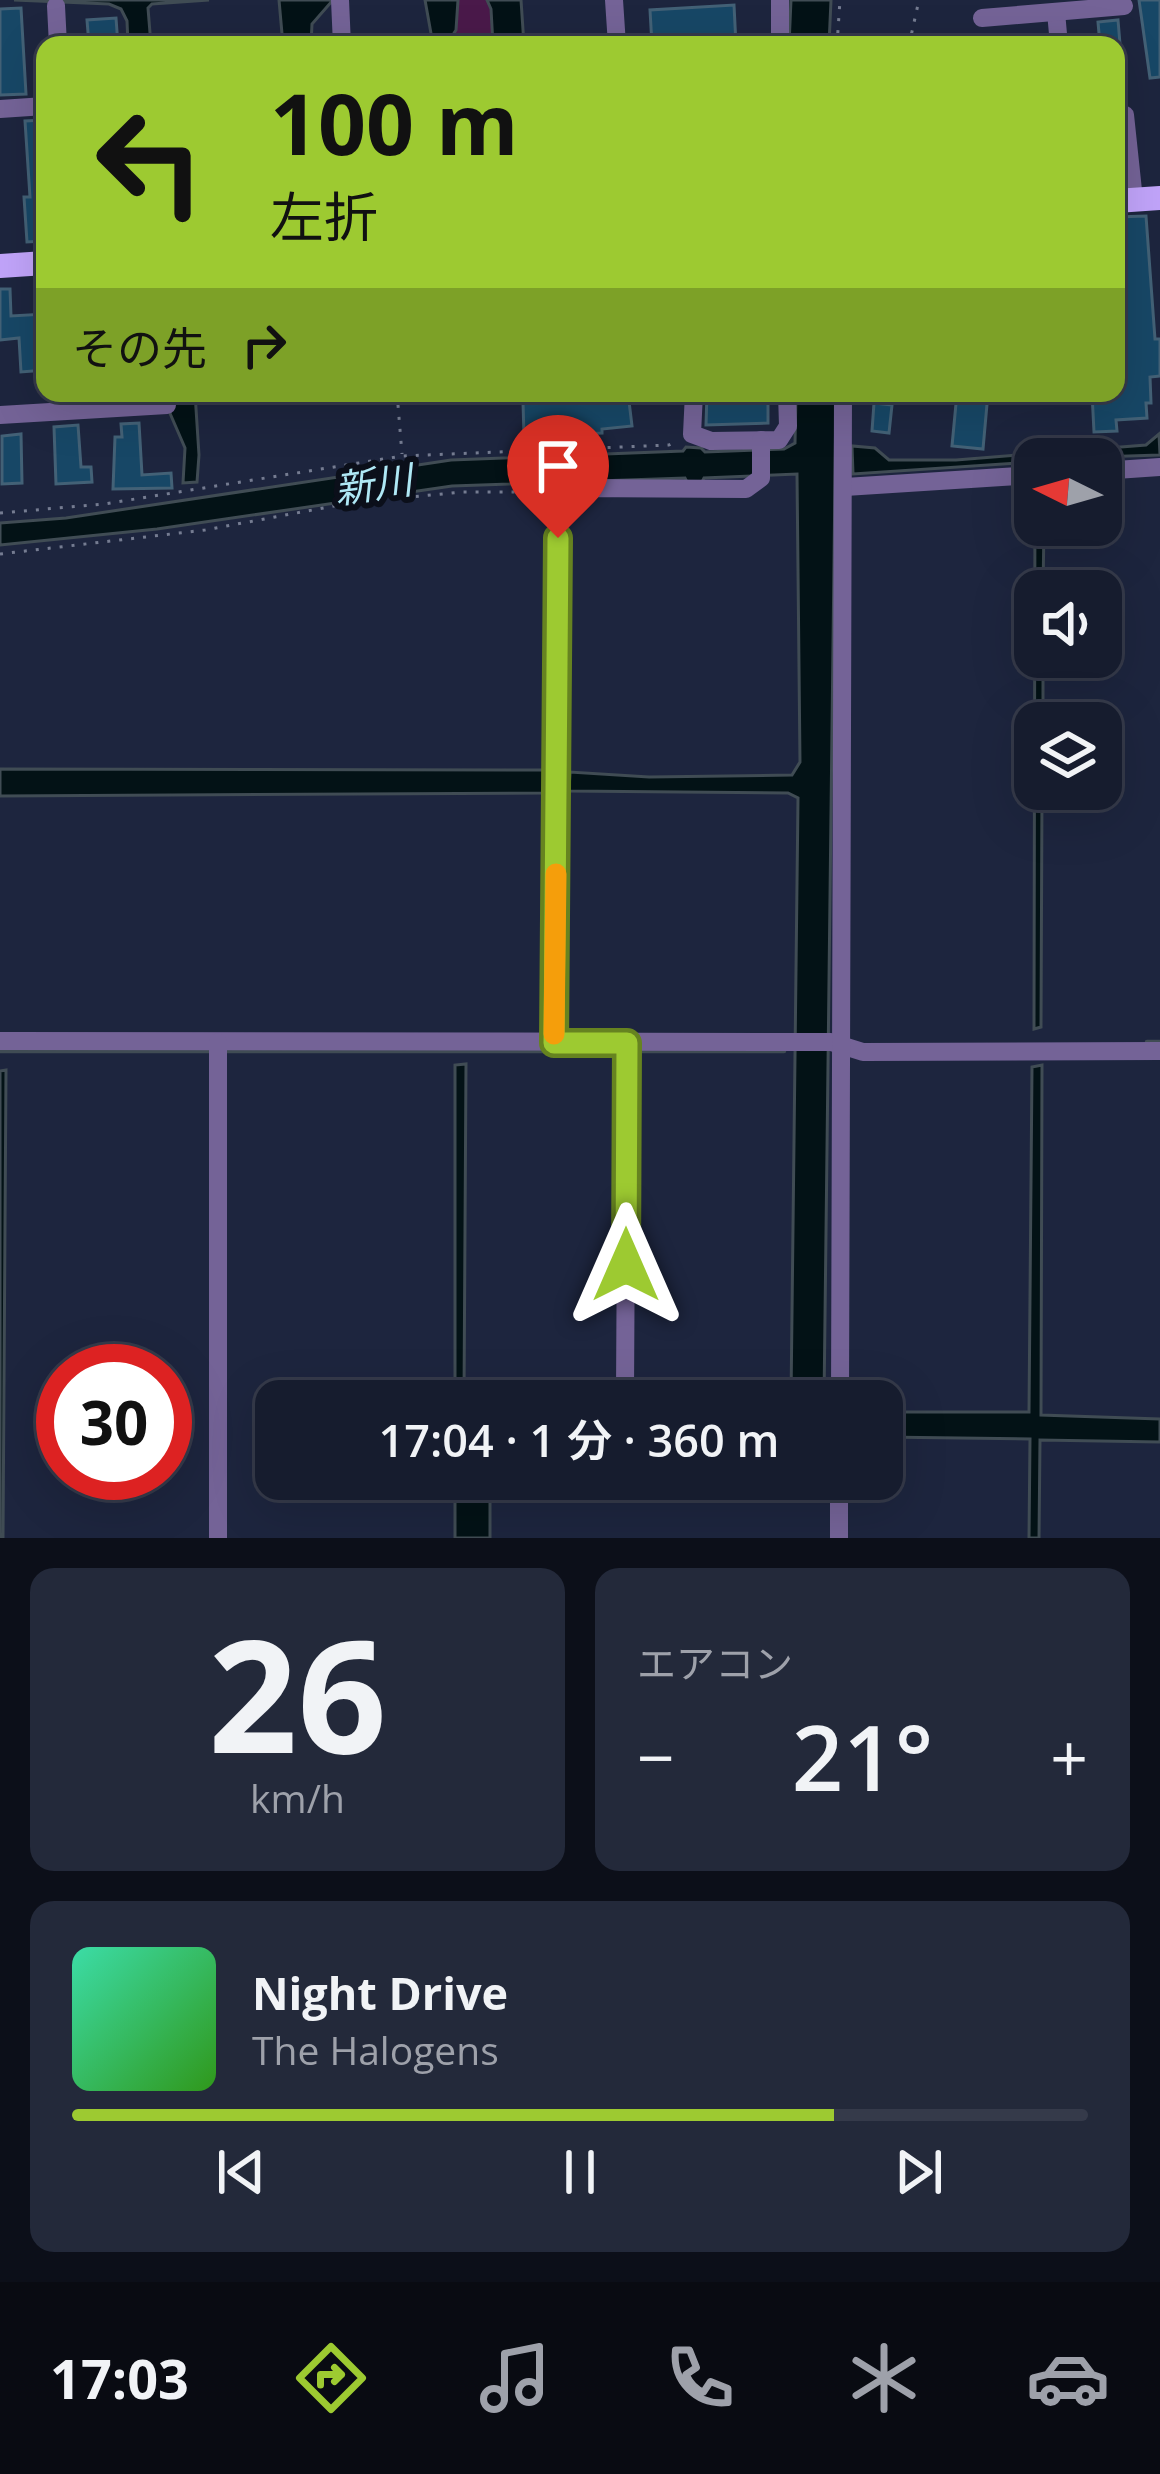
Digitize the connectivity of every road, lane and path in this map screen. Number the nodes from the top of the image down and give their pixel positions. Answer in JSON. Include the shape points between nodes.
{"nodes":[{"id":1,"x":340,"y":0,"type":"edge"},
{"id":2,"x":614,"y":0,"type":"edge"},
{"id":3,"x":780,"y":0,"type":"edge"},
{"id":4,"x":840,"y":0,"type":"edge"},
{"id":5,"x":919,"y":0,"type":"edge"},
{"id":6,"x":56,"y":6,"type":"dead end"},
{"id":7,"x":1124,"y":6,"type":"dead end"},
{"id":8,"x":1056,"y":12,"type":"junction"},
{"id":9,"x":982,"y":18,"type":"dead end"},
{"id":10,"x":58,"y":36,"type":"edge"},
{"id":11,"x":342,"y":36,"type":"edge"},
{"id":12,"x":616,"y":36,"type":"edge"},
{"id":13,"x":780,"y":36,"type":"edge"},
{"id":14,"x":838,"y":36,"type":"edge"},
{"id":15,"x":912,"y":36,"type":"edge"},
{"id":16,"x":1058,"y":36,"type":"edge"},
{"id":17,"x":36,"y":107,"type":"edge"},
{"id":18,"x":0,"y":109,"type":"edge"},
{"id":19,"x":1125,"y":115,"type":"dead end"},
{"id":20,"x":1160,"y":198,"type":"edge"},
{"id":21,"x":1125,"y":200,"type":"edge"},
{"id":22,"x":36,"y":264,"type":"edge"},
{"id":23,"x":0,"y":266,"type":"edge"},
{"id":24,"x":75,"y":402,"type":"edge"},
{"id":25,"x":102,"y":402,"type":"edge"},
{"id":26,"x":398,"y":402,"type":"edge"},
{"id":27,"x":694,"y":402,"type":"edge"},
{"id":28,"x":787,"y":402,"type":"edge"},
{"id":29,"x":843,"y":402,"type":"edge"},
{"id":30,"x":167,"y":405,"type":"dead end"},
{"id":31,"x":0,"y":415,"type":"edge"},
{"id":32,"x":692,"y":434,"type":"junction"},
{"id":33,"x":761,"y":443,"type":"junction"},
{"id":34,"x":402,"y":456,"type":"junction"},
{"id":35,"x":1160,"y":467,"type":"edge"},
{"id":36,"x":1122,"y":470,"type":"edge"},
{"id":37,"x":1014,"y":476,"type":"edge"},
{"id":38,"x":845,"y":487,"type":"junction"},
{"id":39,"x":559,"y":492,"type":"junction"},
{"id":40,"x":0,"y":513,"type":"edge"},
{"id":41,"x":0,"y":554,"type":"edge"},
{"id":42,"x":0,"y":1041,"type":"edge"},
{"id":43,"x":554,"y":1043,"type":"junction"},
{"id":44,"x":836,"y":1043,"type":"junction"},
{"id":45,"x":627,"y":1049,"type":"junction"},
{"id":46,"x":218,"y":1051,"type":"junction"},
{"id":47,"x":1160,"y":1051,"type":"edge"},
{"id":48,"x":625,"y":1380,"type":"edge"},
{"id":49,"x":840,"y":1380,"type":"edge"},
{"id":50,"x":839,"y":1500,"type":"edge"},
{"id":51,"x":218,"y":1538,"type":"edge"},
{"id":52,"x":839,"y":1538,"type":"edge"}],
"edges":[{"from":1,"to":11,"type":"street"},
{"from":2,"to":12,"type":"street"},
{"from":3,"to":13,"type":"street"},
{"from":4,"to":14,"type":"path"},
{"from":5,"to":15,"type":"path"},
{"from":6,"to":10,"type":"street"},
{"from":7,"to":8,"type":"street"},
{"from":8,"to":9,"type":"street"},
{"from":8,"to":16,"type":"street"},
{"from":17,"to":18,"type":"street"},
{"from":19,"to":21,"type":"street"},
{"from":20,"to":21,"type":"main road"},
{"from":22,"to":23,"type":"main road"},
{"from":24,"to":31,"type":"street"},
{"from":25,"to":30,"type":"street"},
{"from":26,"to":34,"type":"path"},
{"from":27,"to":32,"type":"street"},
{"from":28,"to":33,"type":"street","via":[[788,426],[779,440]]},
{"from":29,"to":38,"type":"street"},
{"from":32,"to":33,"type":"street"},
{"from":32,"to":34,"type":"path","via":[[669,445]]},
{"from":33,"to":39,"type":"street","via":[[760,478],[746,489]]},
{"from":34,"to":40,"type":"path"},
{"from":35,"to":36,"type":"street"},
{"from":37,"to":38,"type":"street"},
{"from":38,"to":44,"type":"street"},
{"from":39,"to":41,"type":"path","via":[[350,503]]},
{"from":39,"to":43,"type":"street"},
{"from":42,"to":46,"type":"street"},
{"from":43,"to":45,"type":"street"},
{"from":43,"to":46,"type":"street"},
{"from":44,"to":45,"type":"street"},
{"from":44,"to":47,"type":"street","via":[[863,1052]]},
{"from":44,"to":49,"type":"street"},
{"from":45,"to":48,"type":"street"},
{"from":46,"to":51,"type":"street"},
{"from":50,"to":52,"type":"street"}]}
